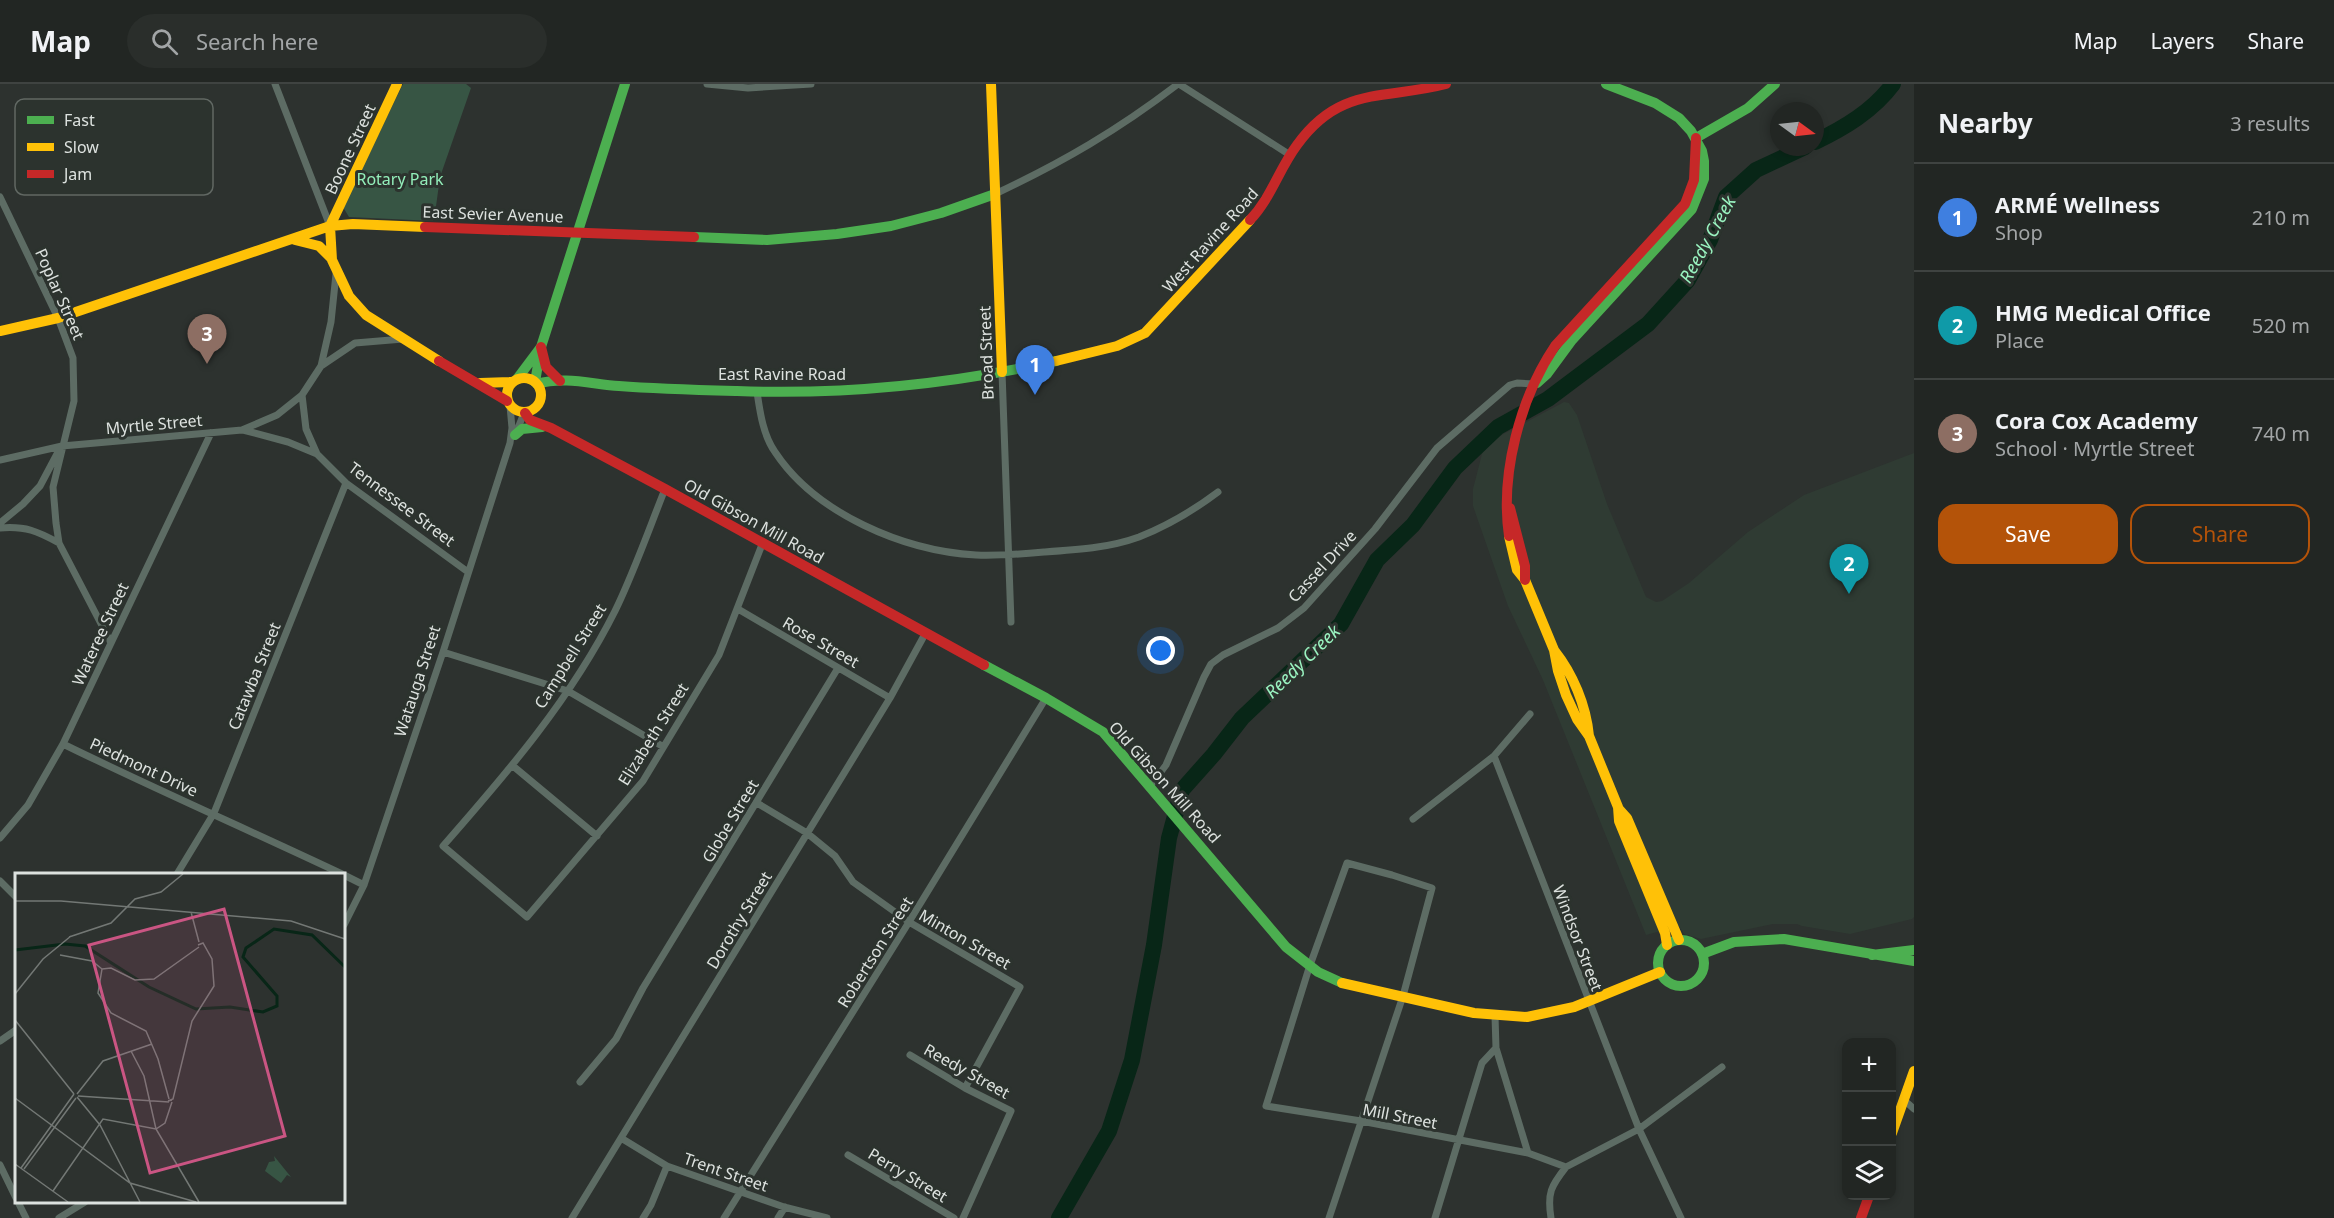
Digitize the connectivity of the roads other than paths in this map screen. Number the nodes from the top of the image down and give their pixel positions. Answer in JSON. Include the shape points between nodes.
{"nodes":[{"id":1,"x":275,"y":84,"type":"edge"},
{"id":2,"x":397,"y":84,"type":"edge"},
{"id":3,"x":625,"y":84,"type":"edge"},
{"id":4,"x":707,"y":84,"type":"edge"},
{"id":5,"x":811,"y":84,"type":"edge"},
{"id":6,"x":991,"y":84,"type":"edge"},
{"id":7,"x":1178,"y":84,"type":"edge"},
{"id":8,"x":1446,"y":84,"type":"edge"},
{"id":9,"x":1606,"y":84,"type":"edge"},
{"id":10,"x":1775,"y":84,"type":"edge"},
{"id":11,"x":1696,"y":138,"type":"junction"},
{"id":12,"x":1290,"y":155,"type":"junction"},
{"id":13,"x":995,"y":194,"type":"junction"},
{"id":14,"x":0,"y":197,"type":"edge"},
{"id":15,"x":330,"y":226,"type":"junction"},
{"id":16,"x":578,"y":232,"type":"junction"},
{"id":17,"x":291,"y":239,"type":"junction"},
{"id":18,"x":332,"y":260,"type":"junction"},
{"id":19,"x":337,"y":273,"type":"junction"},
{"id":20,"x":58,"y":318,"type":"junction"},
{"id":21,"x":0,"y":331,"type":"edge"},
{"id":22,"x":403,"y":339,"type":"junction"},
{"id":23,"x":542,"y":347,"type":"junction"},
{"id":24,"x":321,"y":366,"type":"junction"},
{"id":25,"x":1002,"y":372,"type":"junction"},
{"id":26,"x":515,"y":381,"type":"junction"},
{"id":27,"x":560,"y":381,"type":"junction"},
{"id":28,"x":480,"y":383,"type":"junction"},
{"id":29,"x":536,"y":383,"type":"junction"},
{"id":30,"x":1533,"y":388,"type":"junction"},
{"id":31,"x":757,"y":392,"type":"junction"},
{"id":32,"x":302,"y":395,"type":"junction"},
{"id":33,"x":539,"y":401,"type":"junction"},
{"id":34,"x":509,"y":403,"type":"junction"},
{"id":35,"x":524,"y":413,"type":"junction"},
{"id":36,"x":552,"y":428,"type":"junction"},
{"id":37,"x":242,"y":430,"type":"junction"},
{"id":38,"x":211,"y":433,"type":"junction"},
{"id":39,"x":513,"y":439,"type":"junction"},
{"id":40,"x":62,"y":446,"type":"junction"},
{"id":41,"x":317,"y":454,"type":"junction"},
{"id":42,"x":0,"y":460,"type":"edge"},
{"id":43,"x":346,"y":483,"type":"junction"},
{"id":44,"x":665,"y":489,"type":"junction"},
{"id":45,"x":1218,"y":492,"type":"dead end"},
{"id":46,"x":0,"y":523,"type":"edge"},
{"id":47,"x":0,"y":528,"type":"edge"},
{"id":48,"x":59,"y":543,"type":"junction"},
{"id":49,"x":763,"y":543,"type":"junction"},
{"id":50,"x":1009,"y":555,"type":"junction"},
{"id":51,"x":468,"y":572,"type":"junction"},
{"id":52,"x":738,"y":609,"type":"junction"},
{"id":53,"x":1011,"y":622,"type":"dead end"},
{"id":54,"x":925,"y":634,"type":"junction"},
{"id":55,"x":111,"y":643,"type":"junction"},
{"id":56,"x":443,"y":652,"type":"junction"},
{"id":57,"x":838,"y":668,"type":"junction"},
{"id":58,"x":568,"y":691,"type":"junction"},
{"id":59,"x":890,"y":698,"type":"junction"},
{"id":60,"x":1046,"y":698,"type":"junction"},
{"id":61,"x":1530,"y":714,"type":"dead end"},
{"id":62,"x":63,"y":744,"type":"junction"},
{"id":63,"x":662,"y":746,"type":"junction"},
{"id":64,"x":1494,"y":756,"type":"junction"},
{"id":65,"x":513,"y":766,"type":"junction"},
{"id":66,"x":1151,"y":786,"type":"junction"},
{"id":67,"x":757,"y":803,"type":"junction"},
{"id":68,"x":1618,"y":807,"type":"junction"},
{"id":69,"x":214,"y":813,"type":"junction"},
{"id":70,"x":1413,"y":819,"type":"dead end"},
{"id":71,"x":807,"y":833,"type":"junction"},
{"id":72,"x":597,"y":836,"type":"junction"},
{"id":73,"x":0,"y":838,"type":"edge"},
{"id":74,"x":178,"y":873,"type":"edge"},
{"id":75,"x":339,"y":873,"type":"edge"},
{"id":76,"x":345,"y":876,"type":"edge"},
{"id":77,"x":0,"y":881,"type":"edge"},
{"id":78,"x":364,"y":885,"type":"junction"},
{"id":79,"x":15,"y":896,"type":"edge"},
{"id":80,"x":526,"y":916,"type":"joint"},
{"id":81,"x":909,"y":922,"type":"junction"},
{"id":82,"x":345,"y":923,"type":"edge"},
{"id":83,"x":1679,"y":940,"type":"junction"},
{"id":84,"x":1667,"y":945,"type":"junction"},
{"id":85,"x":1914,"y":950,"type":"edge"},
{"id":86,"x":1702,"y":954,"type":"junction"},
{"id":87,"x":1872,"y":954,"type":"junction"},
{"id":88,"x":1914,"y":961,"type":"edge"},
{"id":89,"x":1309,"y":968,"type":"junction"},
{"id":90,"x":1660,"y":972,"type":"junction"},
{"id":91,"x":1403,"y":996,"type":"junction"},
{"id":92,"x":1588,"y":1001,"type":"junction"},
{"id":93,"x":1495,"y":1016,"type":"junction"},
{"id":94,"x":15,"y":1031,"type":"edge"},
{"id":95,"x":0,"y":1041,"type":"edge"},
{"id":96,"x":1496,"y":1048,"type":"junction"},
{"id":97,"x":910,"y":1055,"type":"dead end"},
{"id":98,"x":1722,"y":1067,"type":"dead end"},
{"id":99,"x":1914,"y":1071,"type":"edge"},
{"id":100,"x":580,"y":1082,"type":"dead end"},
{"id":101,"x":965,"y":1088,"type":"junction"},
{"id":102,"x":1904,"y":1100,"type":"junction"},
{"id":103,"x":1914,"y":1109,"type":"edge"},
{"id":104,"x":1361,"y":1121,"type":"junction"},
{"id":105,"x":1896,"y":1122,"type":"edge"},
{"id":106,"x":1639,"y":1129,"type":"junction"},
{"id":107,"x":621,"y":1138,"type":"junction"},
{"id":108,"x":1458,"y":1141,"type":"junction"},
{"id":109,"x":1528,"y":1154,"type":"junction"},
{"id":110,"x":848,"y":1155,"type":"dead end"},
{"id":111,"x":0,"y":1165,"type":"edge"},
{"id":112,"x":667,"y":1166,"type":"junction"},
{"id":113,"x":1566,"y":1167,"type":"junction"},
{"id":114,"x":740,"y":1191,"type":"junction"},
{"id":115,"x":15,"y":1196,"type":"edge"},
{"id":116,"x":1868,"y":1200,"type":"edge"},
{"id":117,"x":19,"y":1203,"type":"edge"},
{"id":118,"x":83,"y":1203,"type":"edge"},
{"id":119,"x":785,"y":1207,"type":"junction"},
{"id":120,"x":27,"y":1218,"type":"edge"},
{"id":121,"x":59,"y":1218,"type":"edge"},
{"id":122,"x":572,"y":1218,"type":"edge"},
{"id":123,"x":643,"y":1218,"type":"edge"},
{"id":124,"x":724,"y":1218,"type":"edge"},
{"id":125,"x":778,"y":1218,"type":"edge"},
{"id":126,"x":827,"y":1218,"type":"edge"},
{"id":127,"x":954,"y":1218,"type":"edge"},
{"id":128,"x":963,"y":1218,"type":"edge"},
{"id":129,"x":1329,"y":1218,"type":"edge"},
{"id":130,"x":1435,"y":1218,"type":"edge"},
{"id":131,"x":1551,"y":1218,"type":"edge"},
{"id":132,"x":1681,"y":1218,"type":"edge"},
{"id":133,"x":1861,"y":1218,"type":"edge"}],
"edges":[{"from":1,"to":15,"type":"street"},
{"from":2,"to":15,"type":"main road","name":"Boone Street"},
{"from":3,"to":16,"type":"main road"},
{"from":4,"to":5,"type":"street","via":[[748,88]]},
{"from":6,"to":13,"type":"main road","name":"Broad Street"},
{"from":7,"to":12,"type":"street"},
{"from":7,"to":13,"type":"street","via":[[1095,143]]},
{"from":8,"to":12,"type":"main road","name":"West Ravine Road","via":[[1357,99],[1321,120]]},
{"from":9,"to":11,"type":"main road","via":[[1673,112]]},
{"from":10,"to":11,"type":"main road","via":[[1744,112]]},
{"from":11,"to":30,"type":"main road","via":[[1703,152],[1705,171],[1700,195],[1692,209]]},
{"from":12,"to":25,"type":"main road","name":"West Ravine Road","via":[[1263,205],[1145,333],[1103,350]]},
{"from":13,"to":16,"type":"main road","name":"East Sevier Avenue","via":[[891,226],[802,238],[726,240]]},
{"from":13,"to":25,"type":"main road","name":"Broad Street"},
{"from":14,"to":20,"type":"street","name":"Poplar Street"},
{"from":15,"to":16,"type":"main road","name":"East Sevier Avenue"},
{"from":15,"to":17,"type":"main road","name":"East Sevier Avenue"},
{"from":15,"to":18,"type":"main road"},
{"from":16,"to":23,"type":"main road"},
{"from":17,"to":18,"type":"main road","via":[[319,246]]},
{"from":17,"to":20,"type":"main road","name":"East Sevier Avenue"},
{"from":18,"to":19,"type":"main road"},
{"from":19,"to":22,"type":"main road","via":[[357,307]]},
{"from":19,"to":24,"type":"street"},
{"from":20,"to":21,"type":"main road","name":"East Sevier Avenue"},
{"from":20,"to":40,"type":"street","name":"Poplar Street","via":[[73,358],[74,401]]},
{"from":22,"to":24,"type":"street","via":[[355,343]]},
{"from":22,"to":28,"type":"main road"},
{"from":23,"to":26,"type":"main road"},
{"from":23,"to":27,"type":"main road","via":[[550,375]]},
{"from":23,"to":29,"type":"main road"},
{"from":24,"to":32,"type":"street"},
{"from":25,"to":31,"type":"main road","name":"East Ravine Road","via":[[875,388]]},
{"from":25,"to":50,"type":"street","name":"Broad Street"},
{"from":26,"to":28,"type":"main road"},
{"from":26,"to":29,"type":"main road","via":[[526,378]]},
{"from":26,"to":34,"type":"main road","via":[[507,391]]},
{"from":27,"to":29,"type":"main road","name":"East Ravine Road"},
{"from":27,"to":31,"type":"main road","name":"East Ravine Road"},
{"from":27,"to":33,"type":"main road","via":[[546,390]]},
{"from":28,"to":34,"type":"main road"},
{"from":29,"to":33,"type":"main road"},
{"from":30,"to":66,"type":"street","name":"Cassel Drive","via":[[1510,385],[1443,443],[1366,540],[1304,608],[1278,628],[1211,664],[1166,765]]},
{"from":30,"to":68,"type":"main road","via":[[1516,433],[1509,505],[1525,580],[1554,650],[1563,659]]},
{"from":31,"to":50,"type":"street","via":[[762,422],[774,451],[794,476],[847,516],[878,532],[925,547],[975,555]]},
{"from":32,"to":37,"type":"street","name":"Myrtle Street","via":[[277,415]]},
{"from":32,"to":41,"type":"street","name":"Tennessee Street","via":[[306,429]]},
{"from":33,"to":35,"type":"main road","via":[[532,411]]},
{"from":33,"to":36,"type":"main road","name":"Old Gibson Mill Road"},
{"from":34,"to":35,"type":"main road"},
{"from":34,"to":39,"type":"street","name":"Watauga Street"},
{"from":35,"to":36,"type":"main road","name":"Old Gibson Mill Road","via":[[530,420]]},
{"from":35,"to":39,"type":"street","name":"Watauga Street"},
{"from":36,"to":39,"type":"main road","via":[[522,429]]},
{"from":36,"to":44,"type":"main road","name":"Old Gibson Mill Road"},
{"from":37,"to":38,"type":"street","name":"Myrtle Street"},
{"from":37,"to":41,"type":"street"},
{"from":38,"to":40,"type":"street","name":"Myrtle Street"},
{"from":38,"to":55,"type":"street","name":"Wateree Street"},
{"from":39,"to":51,"type":"street","name":"Watauga Street"},
{"from":40,"to":42,"type":"street","name":"Myrtle Street"},
{"from":40,"to":46,"type":"street","via":[[40,486]]},
{"from":40,"to":48,"type":"street","name":"Poplar Street","via":[[53,487]]},
{"from":41,"to":43,"type":"street","name":"Tennessee Street"},
{"from":43,"to":51,"type":"street","name":"Tennessee Street"},
{"from":43,"to":69,"type":"street","name":"Catawba Street"},
{"from":44,"to":49,"type":"main road","name":"Old Gibson Mill Road"},
{"from":44,"to":58,"type":"street","name":"Campbell Street","via":[[615,611]]},
{"from":45,"to":50,"type":"street","via":[[1180,517],[1138,537],[1106,546]]},
{"from":47,"to":48,"type":"street","via":[[18,526],[34,530]]},
{"from":48,"to":55,"type":"street","name":"Poplar Street"},
{"from":49,"to":52,"type":"street","name":"Elizabeth Street"},
{"from":49,"to":54,"type":"main road","name":"Old Gibson Mill Road"},
{"from":50,"to":53,"type":"street","name":"Broad Street"},
{"from":51,"to":56,"type":"street","name":"Watauga Street"},
{"from":52,"to":57,"type":"street","name":"Rose Street"},
{"from":52,"to":63,"type":"street","name":"Elizabeth Street","via":[[719,654]]},
{"from":54,"to":59,"type":"street","name":"Dorothy Street"},
{"from":54,"to":60,"type":"main road","name":"Old Gibson Mill Road"},
{"from":55,"to":62,"type":"street","name":"Wateree Street"},
{"from":56,"to":58,"type":"street"},
{"from":56,"to":78,"type":"street","name":"Watauga Street"},
{"from":57,"to":59,"type":"street","name":"Rose Street"},
{"from":57,"to":67,"type":"street","name":"Globe Street"},
{"from":58,"to":63,"type":"street"},
{"from":58,"to":65,"type":"street","name":"Campbell Street"},
{"from":59,"to":71,"type":"street","name":"Dorothy Street"},
{"from":60,"to":66,"type":"main road","name":"Old Gibson Mill Road","via":[[1103,732]]},
{"from":60,"to":81,"type":"street","name":"Robertson Street"},
{"from":61,"to":64,"type":"street"},
{"from":62,"to":69,"type":"street","name":"Piedmont Drive"},
{"from":62,"to":73,"type":"street","name":"Wateree Street","via":[[28,805]]},
{"from":63,"to":72,"type":"street","name":"Elizabeth Street","via":[[643,782]]},
{"from":64,"to":70,"type":"street"},
{"from":64,"to":92,"type":"street","name":"Windsor Street"},
{"from":65,"to":72,"type":"street"},
{"from":65,"to":80,"type":"street","name":"Campbell Street","via":[[443,846]]},
{"from":66,"to":89,"type":"main road","name":"Old Gibson Mill Road","via":[[1286,947]]},
{"from":67,"to":71,"type":"street","name":"Minton Street"},
{"from":67,"to":100,"type":"street","name":"Globe Street","via":[[616,1038]]},
{"from":68,"to":83,"type":"main road","via":[[1627,818]]},
{"from":68,"to":84,"type":"main road","via":[[1619,821]]},
{"from":69,"to":74,"type":"street","name":"Catawba Street"},
{"from":69,"to":75,"type":"street","name":"Piedmont Drive"},
{"from":71,"to":81,"type":"street","name":"Minton Street","via":[[835,856],[853,882]]},
{"from":71,"to":107,"type":"street","name":"Dorothy Street"},
{"from":72,"to":80,"type":"street","name":"Elizabeth Street"},
{"from":76,"to":78,"type":"street","name":"Piedmont Drive"},
{"from":77,"to":79,"type":"street"},
{"from":78,"to":82,"type":"street","name":"Watauga Street"},
{"from":81,"to":101,"type":"street","name":"Minton Street","via":[[1020,987]]},
{"from":81,"to":114,"type":"street","name":"Robertson Street"},
{"from":83,"to":84,"type":"main road"},
{"from":83,"to":86,"type":"main road","via":[[1692,944]]},
{"from":84,"to":90,"type":"main road","via":[[1658,958]]},
{"from":85,"to":87,"type":"main road"},
{"from":86,"to":87,"type":"main road","via":[[1734,942],[1784,939]]},
{"from":86,"to":90,"type":"main road","via":[[1703,968],[1690,984],[1669,983]]},
{"from":87,"to":88,"type":"main road"},
{"from":89,"to":91,"type":"main road","name":"Old Gibson Mill Road","via":[[1331,980]]},
{"from":89,"to":91,"type":"street","via":[[1347,863],[1392,875],[1432,888]]},
{"from":89,"to":104,"type":"street","name":"Mill Street","via":[[1266,1106]]},
{"from":90,"to":92,"type":"main road","name":"Old Gibson Mill Road"},
{"from":91,"to":93,"type":"main road","name":"Old Gibson Mill Road"},
{"from":91,"to":104,"type":"street"},
{"from":92,"to":93,"type":"main road","name":"Old Gibson Mill Road","via":[[1543,1016]]},
{"from":92,"to":106,"type":"street","name":"Windsor Street"},
{"from":93,"to":96,"type":"street"},
{"from":94,"to":95,"type":"street"},
{"from":96,"to":108,"type":"street","via":[[1482,1063]]},
{"from":96,"to":109,"type":"street"},
{"from":97,"to":101,"type":"street","name":"Reedy Street"},
{"from":98,"to":106,"type":"street"},
{"from":99,"to":102,"type":"main road"},
{"from":101,"to":128,"type":"street","name":"Reedy Street","via":[[1011,1111]]},
{"from":102,"to":103,"type":"street"},
{"from":102,"to":105,"type":"main road"},
{"from":104,"to":108,"type":"street","name":"Mill Street"},
{"from":104,"to":129,"type":"street"},
{"from":106,"to":113,"type":"street"},
{"from":106,"to":132,"type":"street","name":"Windsor Street"},
{"from":107,"to":112,"type":"street","name":"Trent Street"},
{"from":107,"to":122,"type":"street","name":"Dorothy Street"},
{"from":108,"to":109,"type":"street","name":"Mill Street"},
{"from":108,"to":130,"type":"street"},
{"from":109,"to":113,"type":"street","name":"Mill Street"},
{"from":110,"to":127,"type":"street","name":"Perry Street"},
{"from":111,"to":115,"type":"street"},
{"from":112,"to":114,"type":"street","name":"Trent Street"},
{"from":112,"to":123,"type":"street"},
{"from":113,"to":131,"type":"street","via":[[1552,1186],[1548,1203]]},
{"from":114,"to":119,"type":"street","name":"Trent Street"},
{"from":114,"to":124,"type":"street","name":"Robertson Street"},
{"from":116,"to":133,"type":"main road"},
{"from":117,"to":120,"type":"street"},
{"from":118,"to":121,"type":"street"},
{"from":119,"to":125,"type":"street"},
{"from":119,"to":126,"type":"street","name":"Trent Street"}]}
